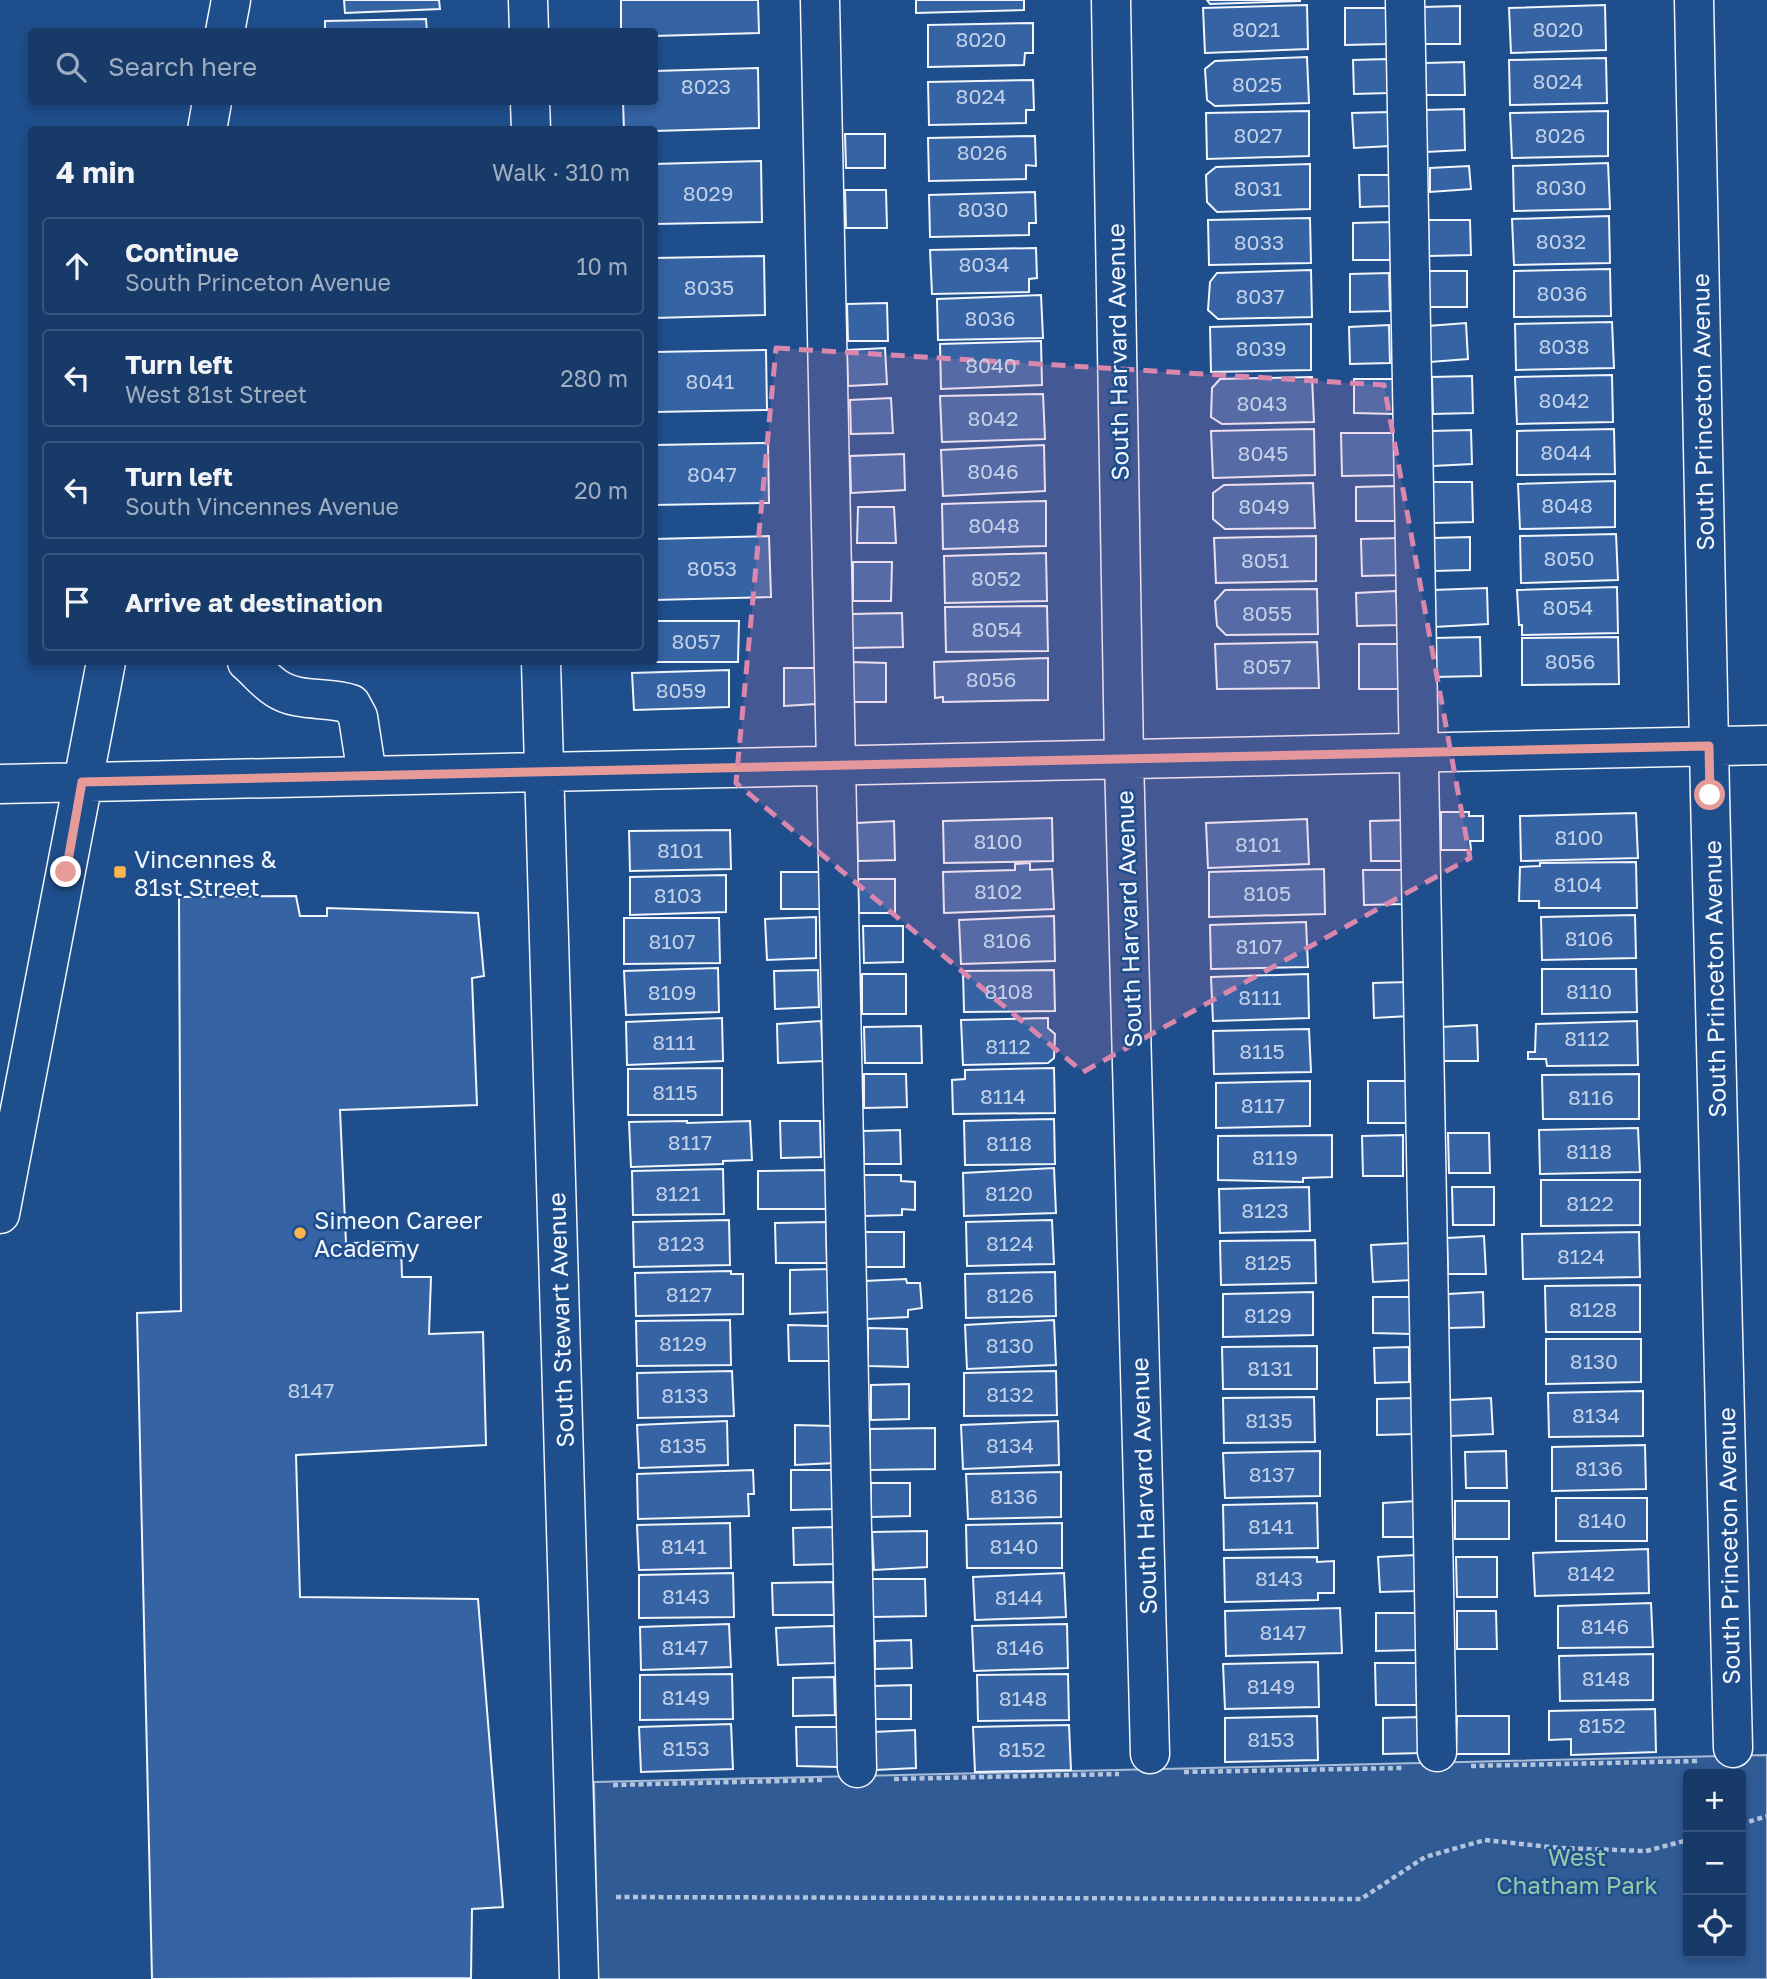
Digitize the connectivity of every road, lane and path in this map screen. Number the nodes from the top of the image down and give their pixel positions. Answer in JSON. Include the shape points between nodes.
{"nodes":[{"id":1,"x":231,"y":0,"type":"edge"},
{"id":2,"x":528,"y":0,"type":"edge"},
{"id":3,"x":820,"y":0,"type":"edge"},
{"id":4,"x":1111,"y":0,"type":"edge"},
{"id":5,"x":1405,"y":0,"type":"edge"},
{"id":6,"x":1694,"y":0,"type":"edge"},
{"id":7,"x":226,"y":28,"type":"edge"},
{"id":8,"x":529,"y":28,"type":"edge"},
{"id":9,"x":211,"y":105,"type":"edge"},
{"id":10,"x":530,"y":105,"type":"edge"},
{"id":11,"x":208,"y":126,"type":"edge"},
{"id":12,"x":531,"y":126,"type":"edge"},
{"id":13,"x":105,"y":665,"type":"edge"},
{"id":14,"x":250,"y":665,"type":"edge"},
{"id":15,"x":541,"y":665,"type":"edge"},
{"id":16,"x":1767,"y":745,"type":"edge"},
{"id":17,"x":1709,"y":746,"type":"junction"},
{"id":18,"x":1419,"y":751,"type":"junction"},
{"id":19,"x":1124,"y":758,"type":"junction"},
{"id":20,"x":836,"y":764,"type":"junction"},
{"id":21,"x":543,"y":771,"type":"junction"},
{"id":22,"x":367,"y":775,"type":"junction"},
{"id":23,"x":82,"y":782,"type":"junction"},
{"id":24,"x":0,"y":784,"type":"edge"},
{"id":25,"x":0,"y":1214,"type":"edge"},
{"id":26,"x":1719,"y":1755,"type":"joint"},
{"id":27,"x":1433,"y":1762,"type":"junction"},
{"id":28,"x":1148,"y":1767,"type":"junction"},
{"id":29,"x":860,"y":1776,"type":"junction"},
{"id":30,"x":613,"y":1785,"type":"dead end"},
{"id":31,"x":1767,"y":1816,"type":"edge"},
{"id":32,"x":1746,"y":1822,"type":"edge"},
{"id":33,"x":1683,"y":1841,"type":"edge"},
{"id":34,"x":615,"y":1897,"type":"dead end"},
{"id":35,"x":579,"y":1979,"type":"edge"}],
"edges":[{"from":1,"to":7,"type":"street"},
{"from":2,"to":8,"type":"street"},
{"from":3,"to":20,"type":"street"},
{"from":4,"to":19,"type":"street","name":"South Harvard Avenue"},
{"from":5,"to":18,"type":"street"},
{"from":6,"to":17,"type":"street","name":"South Princeton Avenue"},
{"from":9,"to":11,"type":"street"},
{"from":10,"to":12,"type":"street"},
{"from":13,"to":23,"type":"street"},
{"from":14,"to":22,"type":"street","via":[[283,692],[351,704],[358,717]]},
{"from":15,"to":21,"type":"street","name":"South Stewart Avenue"},
{"from":16,"to":17,"type":"street"},
{"from":17,"to":18,"type":"street"},
{"from":17,"to":26,"type":"street","name":"South Princeton Avenue"},
{"from":18,"to":19,"type":"street"},
{"from":18,"to":27,"type":"street"},
{"from":19,"to":20,"type":"street"},
{"from":19,"to":28,"type":"street","name":"South Harvard Avenue"},
{"from":20,"to":21,"type":"street"},
{"from":20,"to":29,"type":"street"},
{"from":21,"to":22,"type":"street"},
{"from":21,"to":35,"type":"street","name":"South Stewart Avenue"},
{"from":22,"to":23,"type":"street"},
{"from":23,"to":24,"type":"street"},
{"from":23,"to":25,"type":"street"},
{"from":26,"to":27,"type":"path"},
{"from":27,"to":28,"type":"path"},
{"from":28,"to":29,"type":"path"},
{"from":29,"to":30,"type":"path"},
{"from":31,"to":32,"type":"path"},
{"from":33,"to":34,"type":"path","via":[[1646,1851],[1485,1840],[1425,1857],[1361,1899]]}]}
